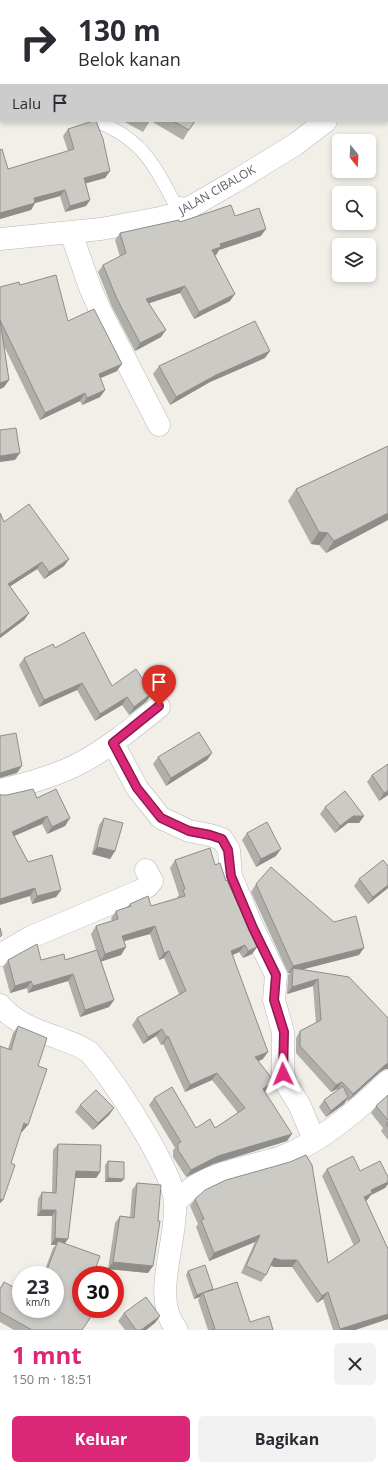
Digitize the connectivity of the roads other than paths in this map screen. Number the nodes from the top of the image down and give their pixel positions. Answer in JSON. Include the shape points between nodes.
{"nodes":[{"id":1,"x":98,"y":122,"type":"edge"},
{"id":2,"x":325,"y":122,"type":"edge"},
{"id":3,"x":194,"y":206,"type":"junction"},
{"id":4,"x":71,"y":233,"type":"junction"},
{"id":5,"x":0,"y":239,"type":"edge"},
{"id":6,"x":159,"y":425,"type":"dead end"},
{"id":7,"x":159,"y":706,"type":"dead end"},
{"id":8,"x":113,"y":743,"type":"junction"},
{"id":9,"x":0,"y":790,"type":"edge"},
{"id":10,"x":146,"y":870,"type":"dead end"},
{"id":11,"x":0,"y":955,"type":"edge"},
{"id":12,"x":0,"y":1005,"type":"edge"},
{"id":13,"x":388,"y":1081,"type":"edge"},
{"id":14,"x":314,"y":1140,"type":"junction"},
{"id":15,"x":175,"y":1202,"type":"junction"},
{"id":16,"x":177,"y":1330,"type":"edge"}],
"edges":[{"from":1,"to":3,"type":"lane","via":[[140,148],[155,167],[174,202]]},
{"from":2,"to":3,"type":"street","name":"JALAN CIBALOK","via":[[296,144]]},
{"from":3,"to":4,"type":"street","name":"JALAN CIBALOK","via":[[160,218]]},
{"from":4,"to":5,"type":"street","name":"JALAN CIBALOK"},
{"from":4,"to":6,"type":"street","via":[[101,312]]},
{"from":7,"to":8,"type":"street"},
{"from":8,"to":9,"type":"street","via":[[66,770]]},
{"from":8,"to":14,"type":"street","via":[[137,788],[161,818],[189,831],[222,839],[228,850],[231,876],[276,975],[274,1000],[284,1032],[283,1074]]},
{"from":10,"to":11,"type":"street","via":[[152,880],[140,891],[31,937]]},
{"from":12,"to":15,"type":"street","via":[[26,1026],[81,1045],[95,1059],[164,1168]]},
{"from":13,"to":14,"type":"street","via":[[356,1112]]},
{"from":14,"to":15,"type":"street","via":[[281,1157],[213,1177],[197,1185]]},
{"from":15,"to":16,"type":"street","via":[[165,1298],[171,1322]]}]}
